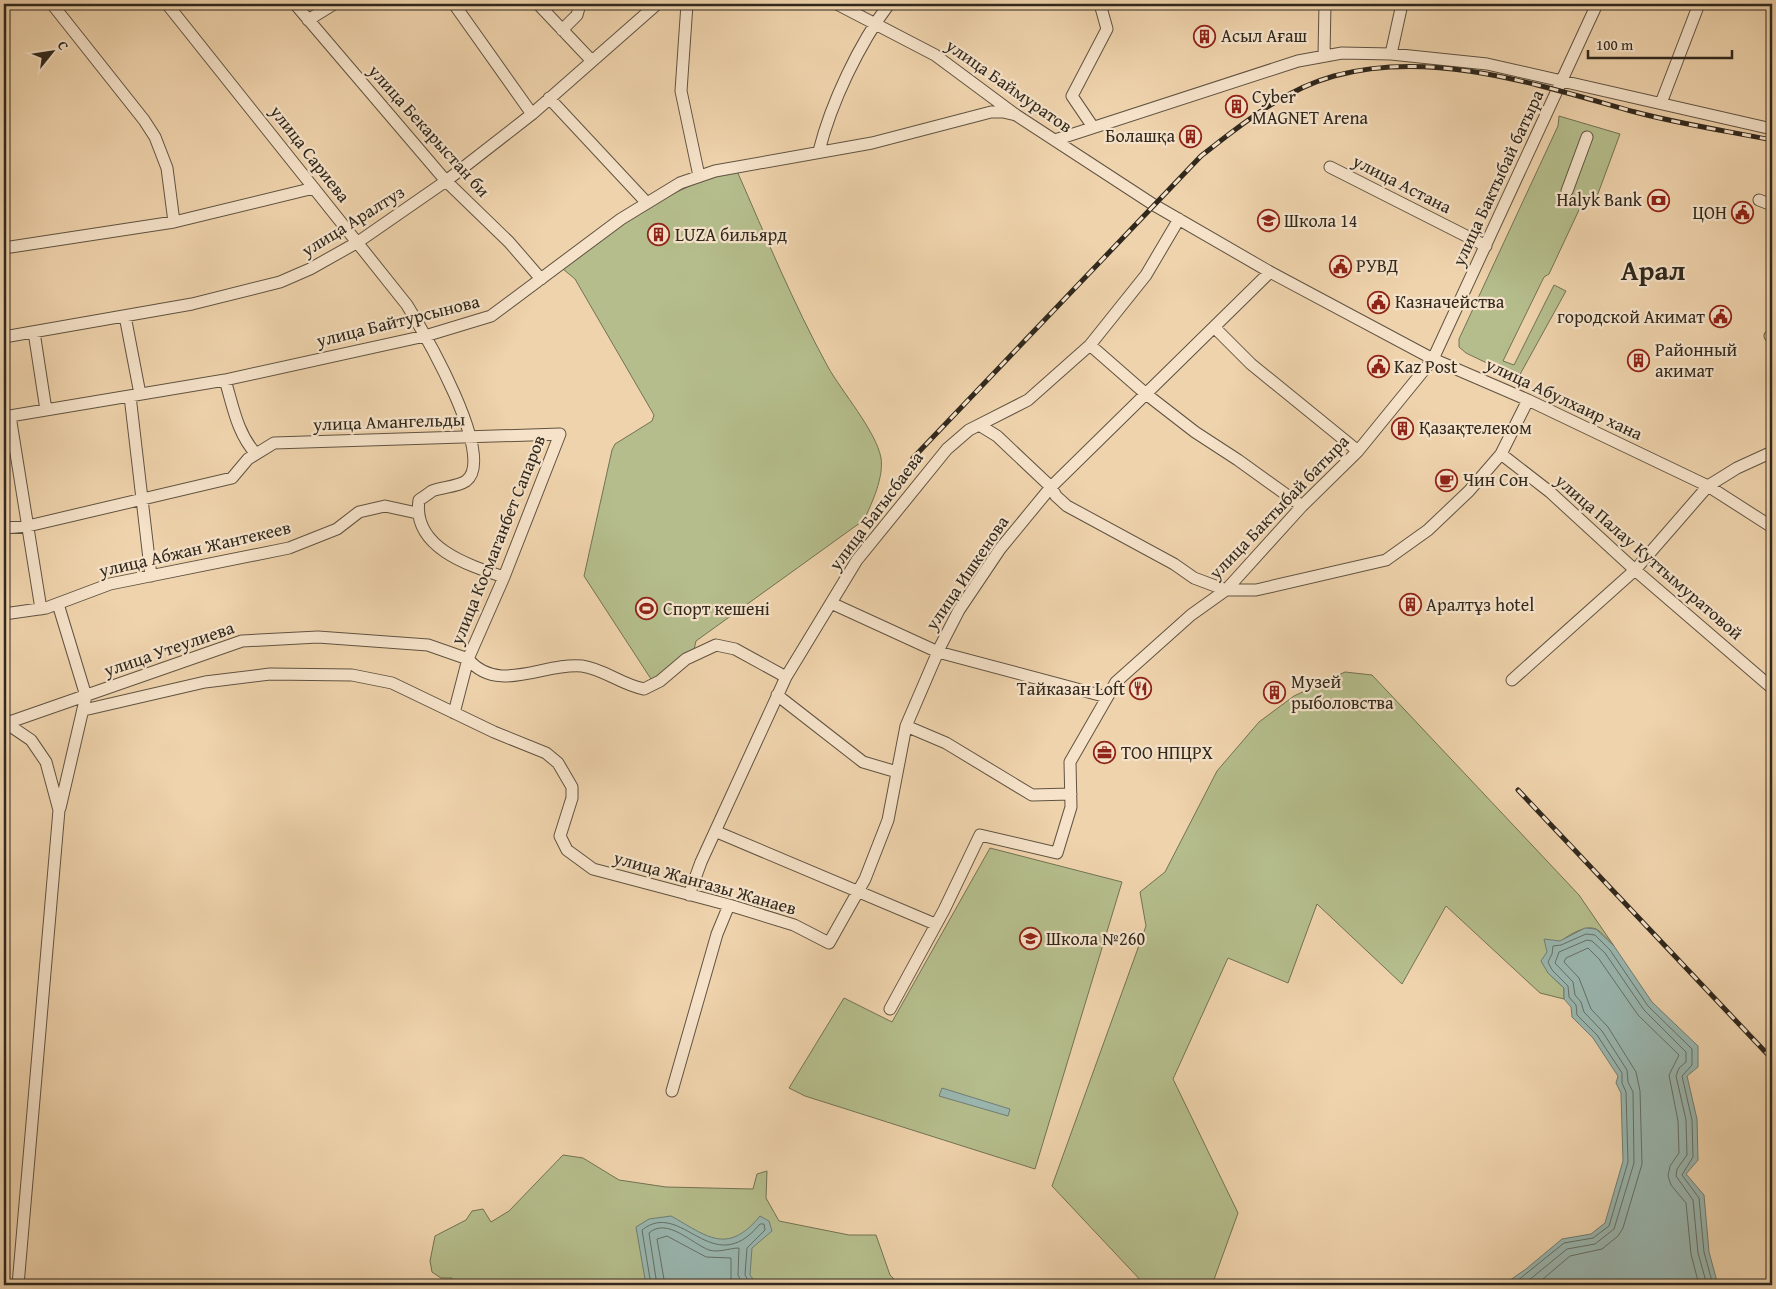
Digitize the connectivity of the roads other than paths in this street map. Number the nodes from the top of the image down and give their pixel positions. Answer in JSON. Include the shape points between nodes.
{"nodes":[{"id":1,"x":52,"y":4,"type":"edge"},
{"id":2,"x":167,"y":4,"type":"edge"},
{"id":3,"x":295,"y":4,"type":"edge"},
{"id":4,"x":334,"y":4,"type":"edge"},
{"id":5,"x":454,"y":4,"type":"edge"},
{"id":6,"x":538,"y":4,"type":"edge"},
{"id":7,"x":580,"y":4,"type":"edge"},
{"id":8,"x":657,"y":4,"type":"edge"},
{"id":9,"x":687,"y":4,"type":"edge"},
{"id":10,"x":837,"y":4,"type":"edge"},
{"id":11,"x":888,"y":4,"type":"edge"},
{"id":12,"x":1100,"y":4,"type":"edge"},
{"id":13,"x":1326,"y":4,"type":"edge"},
{"id":14,"x":1402,"y":4,"type":"edge"},
{"id":15,"x":1596,"y":4,"type":"edge"},
{"id":16,"x":1699,"y":4,"type":"edge"},
{"id":17,"x":308,"y":20,"type":"junction"},
{"id":18,"x":875,"y":22,"type":"junction"},
{"id":19,"x":562,"y":30,"type":"junction"},
{"id":20,"x":1391,"y":54,"type":"junction"},
{"id":21,"x":1324,"y":55,"type":"junction"},
{"id":22,"x":591,"y":60,"type":"junction"},
{"id":23,"x":1562,"y":81,"type":"junction"},
{"id":24,"x":549,"y":98,"type":"junction"},
{"id":25,"x":1661,"y":104,"type":"junction"},
{"id":26,"x":532,"y":114,"type":"junction"},
{"id":27,"x":1016,"y":115,"type":"junction"},
{"id":28,"x":1093,"y":128,"type":"junction"},
{"id":29,"x":1772,"y":129,"type":"edge"},
{"id":30,"x":1587,"y":137,"type":"dead end"},
{"id":31,"x":1055,"y":140,"type":"junction"},
{"id":32,"x":819,"y":152,"type":"junction"},
{"id":33,"x":1330,"y":167,"type":"dead end"},
{"id":34,"x":699,"y":176,"type":"junction"},
{"id":35,"x":446,"y":181,"type":"junction"},
{"id":36,"x":314,"y":188,"type":"junction"},
{"id":37,"x":1566,"y":191,"type":"dead end"},
{"id":38,"x":1759,"y":200,"type":"dead end"},
{"id":39,"x":647,"y":204,"type":"junction"},
{"id":40,"x":1154,"y":205,"type":"joint"},
{"id":41,"x":1772,"y":205,"type":"edge"},
{"id":42,"x":1179,"y":219,"type":"junction"},
{"id":43,"x":174,"y":222,"type":"junction"},
{"id":44,"x":358,"y":242,"type":"junction"},
{"id":45,"x":1486,"y":246,"type":"junction"},
{"id":46,"x":4,"y":248,"type":"edge"},
{"id":47,"x":1270,"y":272,"type":"junction"},
{"id":48,"x":541,"y":279,"type":"junction"},
{"id":49,"x":125,"y":316,"type":"junction"},
{"id":50,"x":1215,"y":328,"type":"junction"},
{"id":51,"x":34,"y":332,"type":"junction"},
{"id":52,"x":425,"y":336,"type":"junction"},
{"id":53,"x":4,"y":337,"type":"edge"},
{"id":54,"x":1090,"y":345,"type":"junction"},
{"id":55,"x":1433,"y":358,"type":"junction"},
{"id":56,"x":225,"y":380,"type":"junction"},
{"id":57,"x":1146,"y":394,"type":"junction"},
{"id":58,"x":135,"y":395,"type":"junction"},
{"id":59,"x":1528,"y":400,"type":"junction"},
{"id":60,"x":46,"y":410,"type":"junction"},
{"id":61,"x":7,"y":416,"type":"edge"},
{"id":62,"x":979,"y":424,"type":"junction"},
{"id":63,"x":560,"y":434,"type":"joint"},
{"id":64,"x":471,"y":437,"type":"junction"},
{"id":65,"x":1358,"y":451,"type":"junction"},
{"id":66,"x":1772,"y":452,"type":"edge"},
{"id":67,"x":256,"y":454,"type":"junction"},
{"id":68,"x":1501,"y":454,"type":"junction"},
{"id":69,"x":1708,"y":486,"type":"junction"},
{"id":70,"x":1051,"y":487,"type":"junction"},
{"id":71,"x":142,"y":497,"type":"junction"},
{"id":72,"x":1302,"y":506,"type":"junction"},
{"id":73,"x":417,"y":513,"type":"junction"},
{"id":74,"x":28,"y":526,"type":"junction"},
{"id":75,"x":1772,"y":527,"type":"edge"},
{"id":76,"x":4,"y":528,"type":"edge"},
{"id":77,"x":1636,"y":570,"type":"junction"},
{"id":78,"x":151,"y":576,"type":"junction"},
{"id":79,"x":504,"y":577,"type":"junction"},
{"id":80,"x":1226,"y":590,"type":"junction"},
{"id":81,"x":831,"y":603,"type":"junction"},
{"id":82,"x":58,"y":604,"type":"junction"},
{"id":83,"x":41,"y":609,"type":"junction"},
{"id":84,"x":4,"y":614,"type":"edge"},
{"id":85,"x":938,"y":652,"type":"junction"},
{"id":86,"x":468,"y":659,"type":"junction"},
{"id":87,"x":786,"y":676,"type":"junction"},
{"id":88,"x":1512,"y":680,"type":"dead end"},
{"id":89,"x":1772,"y":688,"type":"edge"},
{"id":90,"x":86,"y":696,"type":"junction"},
{"id":91,"x":778,"y":696,"type":"junction"},
{"id":92,"x":1107,"y":697,"type":"junction"},
{"id":93,"x":84,"y":710,"type":"junction"},
{"id":94,"x":454,"y":713,"type":"junction"},
{"id":95,"x":5,"y":723,"type":"edge"},
{"id":96,"x":906,"y":726,"type":"junction"},
{"id":97,"x":897,"y":772,"type":"junction"},
{"id":98,"x":1071,"y":794,"type":"junction"},
{"id":99,"x":59,"y":810,"type":"junction"},
{"id":100,"x":717,"y":832,"type":"junction"},
{"id":101,"x":859,"y":890,"type":"junction"},
{"id":102,"x":690,"y":895,"type":"junction"},
{"id":103,"x":729,"y":904,"type":"junction"},
{"id":104,"x":935,"y":924,"type":"junction"},
{"id":105,"x":829,"y":943,"type":"joint"},
{"id":106,"x":890,"y":1009,"type":"dead end"},
{"id":107,"x":672,"y":1091,"type":"dead end"},
{"id":108,"x":18,"y":1285,"type":"edge"}],
"edges":[{"from":1,"to":43,"type":"street","via":[[155,137],[167,168]]},
{"from":2,"to":36,"type":"street","name":"улица Сариева"},
{"from":3,"to":17,"type":"street","name":"улица Бекарыстан би"},
{"from":4,"to":17,"type":"street"},
{"from":5,"to":26,"type":"street"},
{"from":6,"to":19,"type":"street"},
{"from":7,"to":19,"type":"street","via":[[577,15]]},
{"from":8,"to":22,"type":"street","name":"улица Аралтуз"},
{"from":9,"to":34,"type":"street","via":[[681,91]]},
{"from":10,"to":18,"type":"street","name":"улица Баймуратов"},
{"from":11,"to":18,"type":"street"},
{"from":12,"to":28,"type":"street","via":[[1107,29],[1072,96]]},
{"from":13,"to":21,"type":"street"},
{"from":14,"to":20,"type":"street"},
{"from":15,"to":23,"type":"street","name":"улица Бактыбай батыра"},
{"from":16,"to":25,"type":"street"},
{"from":17,"to":35,"type":"street","name":"улица Бекарыстан би"},
{"from":18,"to":27,"type":"street","name":"улица Баймуратов","via":[[935,55]]},
{"from":18,"to":32,"type":"street","via":[[828,118]]},
{"from":19,"to":22,"type":"street"},
{"from":20,"to":21,"type":"street"},
{"from":20,"to":23,"type":"street","via":[[1487,64]]},
{"from":21,"to":28,"type":"street"},
{"from":22,"to":24,"type":"street","name":"улица Аралтуз"},
{"from":23,"to":25,"type":"street"},
{"from":23,"to":45,"type":"street","name":"улица Бактыбай батыра"},
{"from":24,"to":26,"type":"street","name":"улица Аралтуз"},
{"from":24,"to":39,"type":"street"},
{"from":25,"to":29,"type":"street"},
{"from":26,"to":35,"type":"street","name":"улица Аралтуз"},
{"from":27,"to":31,"type":"street","name":"улица Баймуратов"},
{"from":27,"to":32,"type":"street","name":"улица Байтурсынова","via":[[991,112],[890,139]]},
{"from":28,"to":31,"type":"street"},
{"from":30,"to":37,"type":"street"},
{"from":31,"to":40,"type":"street","name":"улица Баймуратов"},
{"from":32,"to":34,"type":"street","name":"улица Байтурсынова"},
{"from":33,"to":45,"type":"street","name":"улица Астана"},
{"from":34,"to":39,"type":"street","name":"улица Байтурсынова","via":[[680,183]]},
{"from":35,"to":44,"type":"street","name":"улица Аралтуз"},
{"from":35,"to":48,"type":"street","name":"улица Бекарыстан би"},
{"from":36,"to":43,"type":"street"},
{"from":36,"to":44,"type":"street","name":"улица Сариева"},
{"from":38,"to":41,"type":"street"},
{"from":39,"to":48,"type":"street","name":"улица Байтурсынова","via":[[621,219]]},
{"from":40,"to":42,"type":"street","name":"улица Абулхаир хана"},
{"from":42,"to":47,"type":"street","name":"улица Абулхаир хана"},
{"from":42,"to":54,"type":"street","name":"улица Багысбаева","via":[[1146,275]]},
{"from":43,"to":46,"type":"street"},
{"from":44,"to":49,"type":"street","name":"улица Аралтуз","via":[[280,282],[192,304]]},
{"from":44,"to":52,"type":"street","name":"улица Сариева","via":[[407,305]]},
{"from":45,"to":55,"type":"street","name":"улица Бактыбай батыра"},
{"from":47,"to":50,"type":"street","name":"улица Ишкенова"},
{"from":47,"to":55,"type":"street","name":"улица Абулхаир хана"},
{"from":48,"to":52,"type":"street","name":"улица Байтурсынова","via":[[491,316]]},
{"from":49,"to":51,"type":"street","name":"улица Аралтуз"},
{"from":49,"to":58,"type":"street"},
{"from":50,"to":57,"type":"street","name":"улица Ишкенова"},
{"from":50,"to":65,"type":"street","via":[[1251,364]]},
{"from":51,"to":53,"type":"street","name":"улица Аралтуз"},
{"from":51,"to":60,"type":"street"},
{"from":52,"to":56,"type":"street","name":"улица Байтурсынова"},
{"from":52,"to":64,"type":"street","name":"улица Сариева"},
{"from":54,"to":57,"type":"street"},
{"from":54,"to":62,"type":"street","name":"улица Багысбаева","via":[[1028,400]]},
{"from":55,"to":59,"type":"street","name":"улица Абулхаир хана"},
{"from":55,"to":65,"type":"street","name":"улица Бактыбай батыра"},
{"from":56,"to":58,"type":"street","name":"улица Байтурсынова"},
{"from":56,"to":67,"type":"street","via":[[244,442]]},
{"from":57,"to":70,"type":"street","name":"улица Ишкенова"},
{"from":57,"to":72,"type":"street"},
{"from":58,"to":60,"type":"street","name":"улица Байтурсынова"},
{"from":58,"to":71,"type":"street"},
{"from":59,"to":68,"type":"street"},
{"from":59,"to":69,"type":"street","name":"улица Абулхаир хана"},
{"from":60,"to":61,"type":"street","name":"улица Байтурсынова"},
{"from":61,"to":74,"type":"street"},
{"from":62,"to":70,"type":"street","via":[[997,436]]},
{"from":62,"to":81,"type":"street","name":"улица Багысбаева","via":[[947,449],[857,560]]},
{"from":63,"to":64,"type":"street","name":"улица Амангельды"},
{"from":63,"to":79,"type":"street","name":"улица Космаганбет Сапаров"},
{"from":64,"to":67,"type":"street","name":"улица Амангельды","via":[[274,443]]},
{"from":64,"to":73,"type":"street","name":"улица Сариева","via":[[475,456],[466,480],[433,491],[419,500]]},
{"from":65,"to":72,"type":"street","name":"улица Бактыбай батыра"},
{"from":66,"to":69,"type":"street"},
{"from":67,"to":71,"type":"street","name":"улица Амангельды","via":[[248,458],[232,478]]},
{"from":68,"to":77,"type":"street","name":"улица Палау Куттымуратовой","via":[[1550,492]]},
{"from":68,"to":80,"type":"street","via":[[1469,491],[1428,530],[1386,560],[1256,590]]},
{"from":69,"to":75,"type":"street","name":"улица Абулхаир хана"},
{"from":69,"to":77,"type":"street"},
{"from":70,"to":80,"type":"street","via":[[1067,506],[1194,578]]},
{"from":70,"to":85,"type":"street","name":"улица Ишкенова","via":[[1000,549],[959,610]]},
{"from":71,"to":74,"type":"street"},
{"from":71,"to":78,"type":"street"},
{"from":72,"to":80,"type":"street","name":"улица Бактыбай батыра"},
{"from":73,"to":78,"type":"street","name":"улица Абжан Жантекеев","via":[[385,506],[359,512],[336,529],[289,548]]},
{"from":73,"to":79,"type":"street","via":[[422,530],[439,547],[467,565]]},
{"from":74,"to":76,"type":"street"},
{"from":74,"to":83,"type":"street"},
{"from":77,"to":88,"type":"street"},
{"from":77,"to":89,"type":"street","name":"улица Палау Куттымуратовой"},
{"from":78,"to":82,"type":"street","name":"улица Абжан Жантекеев","via":[[110,584]]},
{"from":79,"to":86,"type":"street","name":"улица Космаганбет Сапаров"},
{"from":80,"to":92,"type":"street","name":"улица Бактыбай батыра","via":[[1191,615],[1116,682]]},
{"from":81,"to":85,"type":"street"},
{"from":81,"to":87,"type":"street","name":"улица Багысбаева"},
{"from":82,"to":83,"type":"street","name":"улица Абжан Жантекеев"},
{"from":82,"to":90,"type":"street"},
{"from":83,"to":84,"type":"street","name":"улица Абжан Жантекеев"},
{"from":85,"to":92,"type":"street"},
{"from":85,"to":96,"type":"street","name":"улица Ишкенова"},
{"from":86,"to":87,"type":"street","name":"улица Утеулиева","via":[[478,670],[506,676],[580,666],[649,688],[686,659],[716,645],[735,649]]},
{"from":86,"to":90,"type":"street","name":"улица Утеулиева","via":[[428,645],[318,638],[242,642]]},
{"from":86,"to":94,"type":"street","name":"улица Космаганбет Сапаров"},
{"from":87,"to":91,"type":"street","name":"улица Багысбаева"},
{"from":90,"to":93,"type":"street"},
{"from":90,"to":95,"type":"street","name":"улица Утеулиева"},
{"from":91,"to":97,"type":"street","via":[[863,762]]},
{"from":91,"to":100,"type":"street","name":"улица Багысбаева"},
{"from":92,"to":98,"type":"street","name":"улица Бактыбай батыра","via":[[1070,762]]},
{"from":93,"to":94,"type":"street","via":[[205,682],[270,674],[352,674],[392,683]]},
{"from":93,"to":99,"type":"street"},
{"from":94,"to":102,"type":"street","name":"улица Жангазы Жанаев","via":[[546,752],[558,763],[572,787],[572,798],[560,836],[572,854],[593,869]]},
{"from":95,"to":99,"type":"street","via":[[31,740],[46,762]]},
{"from":96,"to":97,"type":"street","name":"улица Ишкенова"},
{"from":96,"to":98,"type":"street","via":[[946,743],[1032,795]]},
{"from":97,"to":101,"type":"street","name":"улица Ишкенова","via":[[888,820]]},
{"from":98,"to":104,"type":"street","name":"улица Бактыбай батыра","via":[[1071,807],[1057,853],[980,835]]},
{"from":99,"to":108,"type":"street"},
{"from":100,"to":101,"type":"street"},
{"from":100,"to":102,"type":"street","name":"улица Багысбаева"},
{"from":101,"to":104,"type":"street"},
{"from":101,"to":105,"type":"street","name":"улица Ишкенова"},
{"from":102,"to":103,"type":"street","name":"улица Жангазы Жанаев"},
{"from":103,"to":105,"type":"street","name":"улица Жангазы Жанаев","via":[[794,925]]},
{"from":103,"to":107,"type":"street","via":[[717,934]]},
{"from":104,"to":106,"type":"street","name":"улица Бактыбай батыра"}]}
